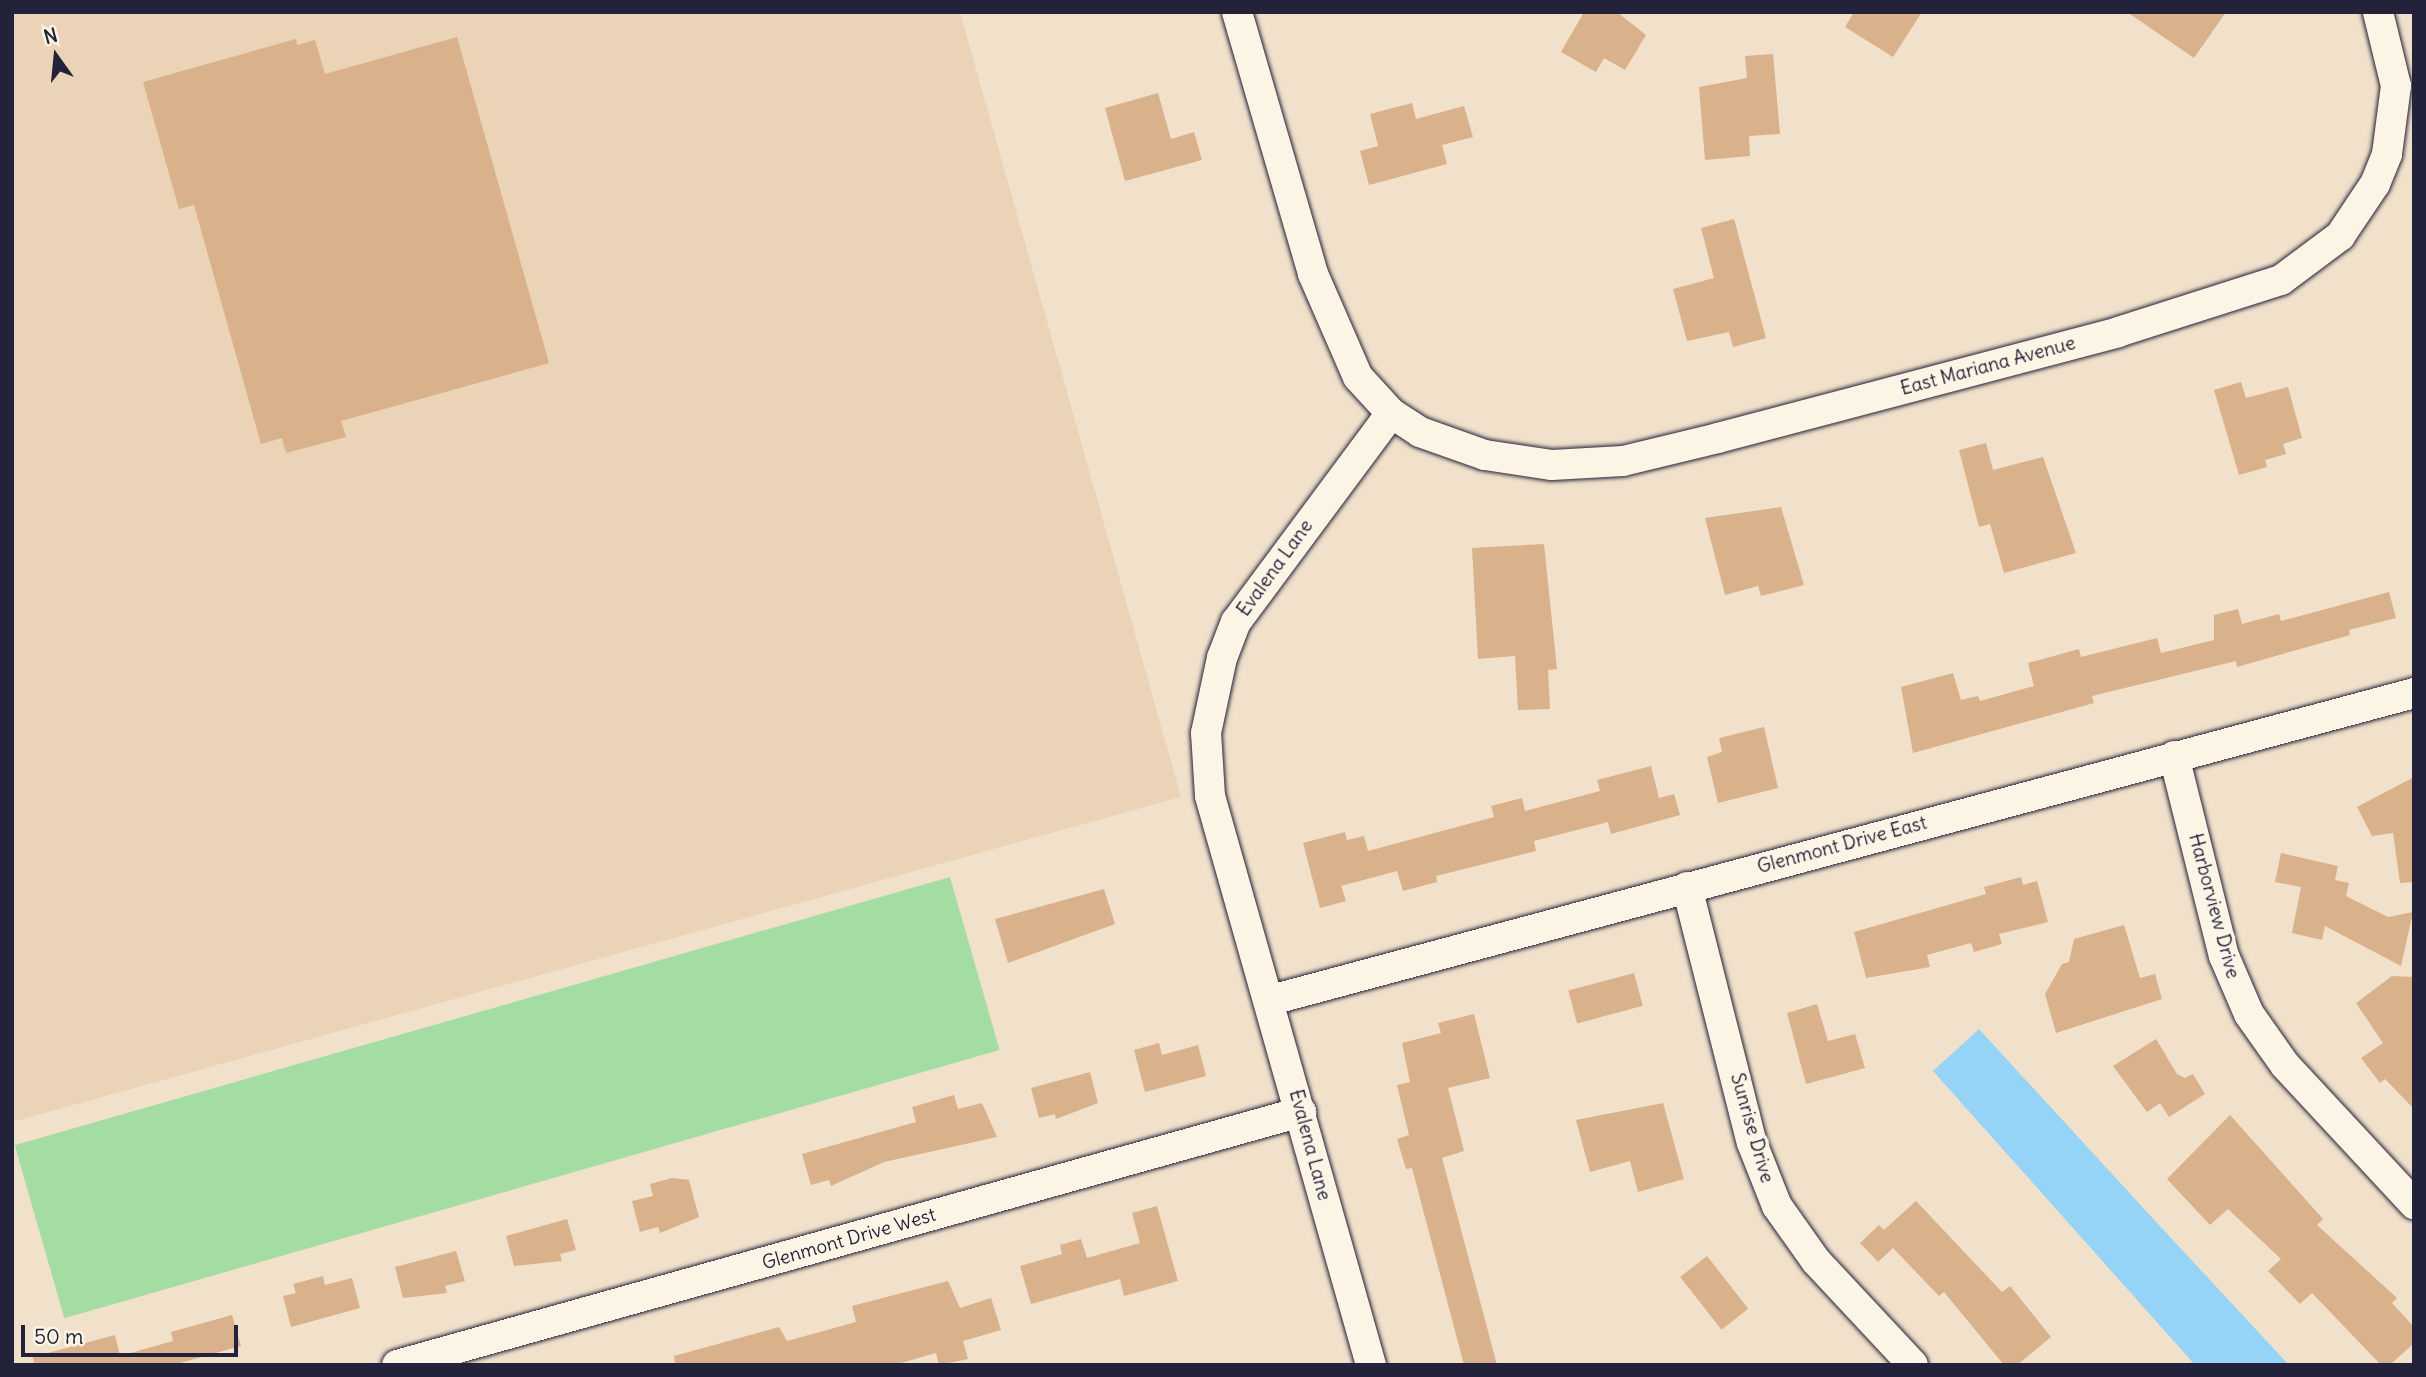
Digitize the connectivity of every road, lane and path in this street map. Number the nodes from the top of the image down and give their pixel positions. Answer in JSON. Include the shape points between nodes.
{"nodes":[{"id":1,"x":1237,"y":12,"type":"edge"},
{"id":2,"x":2378,"y":12,"type":"edge"},
{"id":3,"x":1391,"y":413,"type":"junction"},
{"id":4,"x":2414,"y":693,"type":"edge"},
{"id":5,"x":2174,"y":756,"type":"junction"},
{"id":6,"x":1687,"y":887,"type":"junction"},
{"id":7,"x":1270,"y":1000,"type":"junction"},
{"id":8,"x":1301,"y":1112,"type":"junction"},
{"id":9,"x":2414,"y":1204,"type":"edge"},
{"id":10,"x":397,"y":1365,"type":"edge"},
{"id":11,"x":1371,"y":1365,"type":"edge"},
{"id":12,"x":1913,"y":1365,"type":"edge"}],
"edges":[{"from":1,"to":3,"type":"street","via":[[1313,274],[1358,377]]},
{"from":2,"to":3,"type":"street","name":"East Mariana Avenue","via":[[2396,86],[2394,121],[2375,184],[2340,236],[2313,260],[2253,292],[1623,461],[1587,465],[1517,462],[1452,444]]},
{"from":3,"to":7,"type":"street","name":"Evalena Lane","via":[[1256,589],[1236,622],[1212,695],[1206,733],[1210,796]]},
{"from":4,"to":5,"type":"street","name":"Glenmont Drive East"},
{"from":5,"to":6,"type":"street","name":"Glenmont Drive East"},
{"from":5,"to":9,"type":"street","name":"Harborview Drive","via":[[2224,956],[2249,1014],[2285,1065]]},
{"from":6,"to":7,"type":"street","name":"Glenmont Drive East"},
{"from":6,"to":12,"type":"street","name":"Sunrise Drive","via":[[1752,1143],[1772,1195],[1816,1261]]},
{"from":7,"to":8,"type":"street","name":"Evalena Lane"},
{"from":8,"to":10,"type":"street","name":"Glenmont Drive West"},
{"from":8,"to":11,"type":"street","name":"Evalena Lane"}]}
